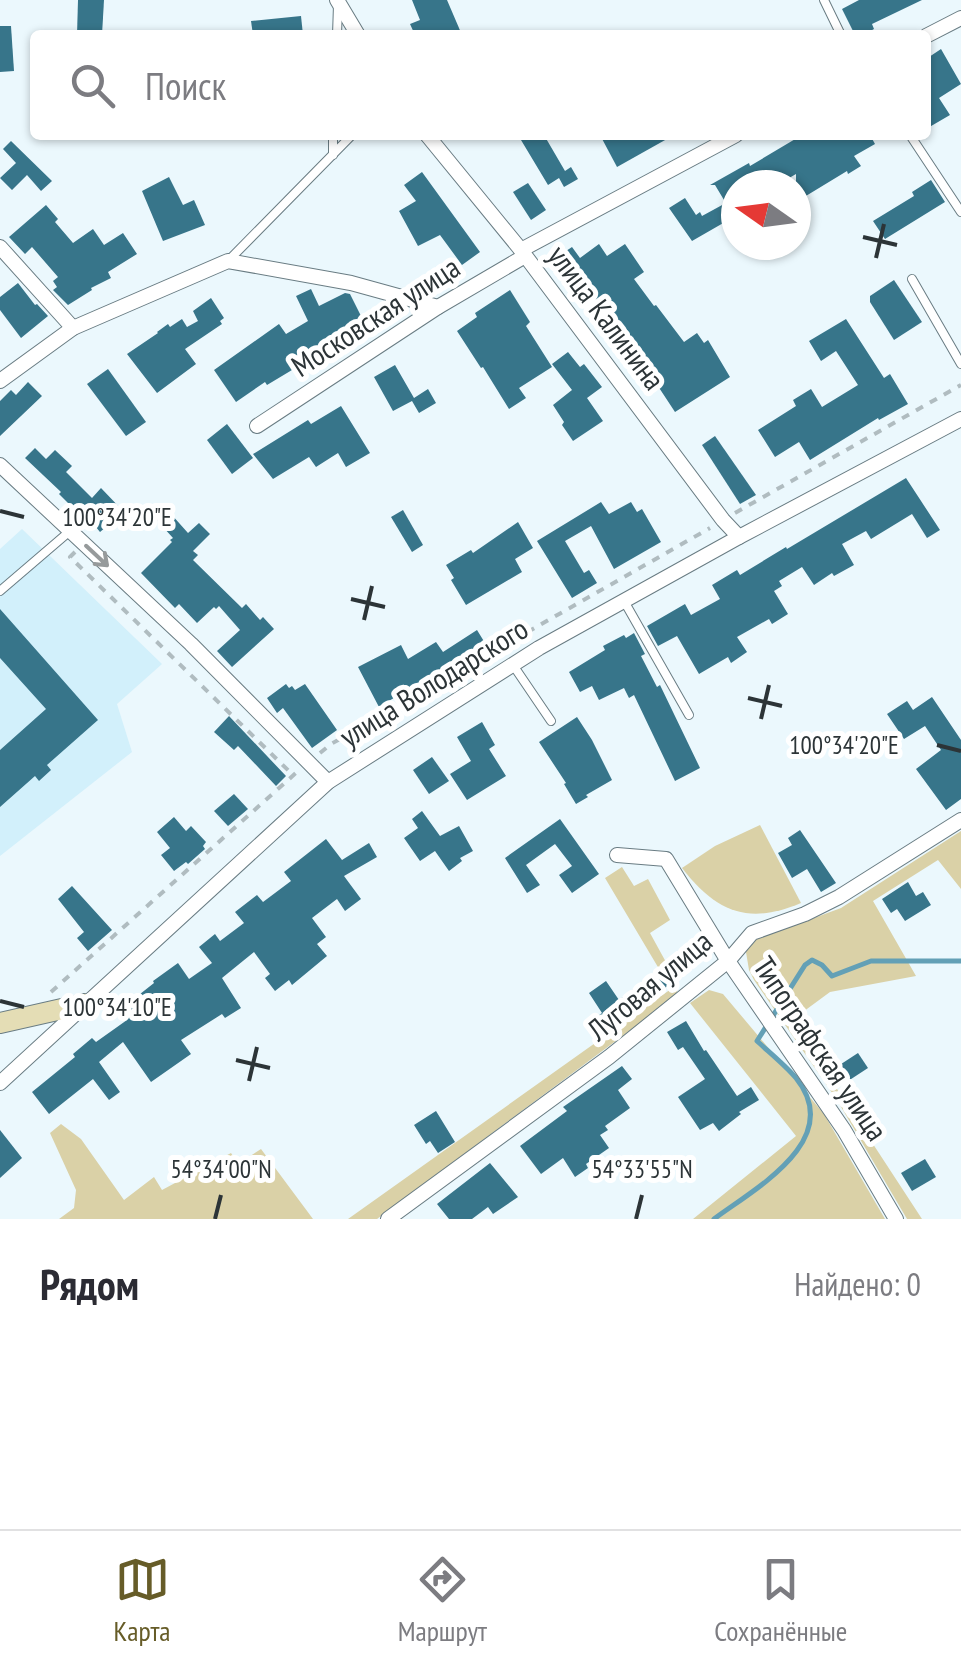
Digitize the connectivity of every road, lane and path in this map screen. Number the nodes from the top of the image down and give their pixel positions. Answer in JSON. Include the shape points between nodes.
{"nodes":[{"id":1,"x":338,"y":0,"type":"edge"},
{"id":2,"x":824,"y":0,"type":"edge"},
{"id":3,"x":961,"y":18,"type":"edge"},
{"id":4,"x":336,"y":30,"type":"edge"},
{"id":5,"x":355,"y":30,"type":"edge"},
{"id":6,"x":839,"y":30,"type":"edge"},
{"id":7,"x":931,"y":33,"type":"edge"},
{"id":8,"x":333,"y":140,"type":"edge"},
{"id":9,"x":347,"y":140,"type":"edge"},
{"id":10,"x":431,"y":140,"type":"edge"},
{"id":11,"x":727,"y":140,"type":"edge"},
{"id":12,"x":913,"y":140,"type":"edge"},
{"id":13,"x":332,"y":155,"type":"junction"},
{"id":14,"x":961,"y":212,"type":"edge"},
{"id":15,"x":0,"y":247,"type":"edge"},
{"id":16,"x":523,"y":253,"type":"junction"},
{"id":17,"x":228,"y":261,"type":"junction"},
{"id":18,"x":912,"y":279,"type":"dead end"},
{"id":19,"x":438,"y":307,"type":"junction"},
{"id":20,"x":73,"y":328,"type":"junction"},
{"id":21,"x":961,"y":364,"type":"edge"},
{"id":22,"x":0,"y":382,"type":"edge"},
{"id":23,"x":961,"y":419,"type":"edge"},
{"id":24,"x":257,"y":426,"type":"dead end"},
{"id":25,"x":0,"y":466,"type":"edge"},
{"id":26,"x":70,"y":531,"type":"junction"},
{"id":27,"x":738,"y":537,"type":"junction"},
{"id":28,"x":83,"y":543,"type":"junction"},
{"id":29,"x":0,"y":591,"type":"edge"},
{"id":30,"x":624,"y":601,"type":"junction"},
{"id":31,"x":513,"y":665,"type":"junction"},
{"id":32,"x":689,"y":714,"type":"dead end"},
{"id":33,"x":551,"y":721,"type":"dead end"},
{"id":34,"x":294,"y":776,"type":"dead end"},
{"id":35,"x":328,"y":782,"type":"junction"},
{"id":36,"x":961,"y":820,"type":"edge"},
{"id":37,"x":617,"y":855,"type":"dead end"},
{"id":38,"x":728,"y":961,"type":"junction"},
{"id":39,"x":84,"y":1004,"type":"junction"},
{"id":40,"x":0,"y":1023,"type":"edge"},
{"id":41,"x":0,"y":1083,"type":"edge"},
{"id":42,"x":388,"y":1219,"type":"edge"},
{"id":43,"x":896,"y":1219,"type":"edge"}],
"edges":[{"from":1,"to":4,"type":"lane"},
{"from":1,"to":5,"type":"street"},
{"from":2,"to":6,"type":"lane"},
{"from":3,"to":7,"type":"street"},
{"from":8,"to":13,"type":"lane"},
{"from":9,"to":13,"type":"lane"},
{"from":10,"to":16,"type":"street","name":"улица Калинина"},
{"from":11,"to":16,"type":"street","name":"Московская улица"},
{"from":12,"to":14,"type":"lane"},
{"from":13,"to":17,"type":"lane"},
{"from":15,"to":20,"type":"street"},
{"from":16,"to":19,"type":"street","name":"Московская улица"},
{"from":16,"to":27,"type":"street","name":"улица Калинина"},
{"from":17,"to":19,"type":"street"},
{"from":17,"to":20,"type":"street"},
{"from":18,"to":21,"type":"lane"},
{"from":19,"to":24,"type":"street","name":"Московская улица"},
{"from":20,"to":22,"type":"street"},
{"from":23,"to":27,"type":"street","name":"улица Володарского"},
{"from":25,"to":26,"type":"street"},
{"from":26,"to":28,"type":"street"},
{"from":26,"to":29,"type":"lane"},
{"from":27,"to":30,"type":"street","name":"улица Володарского"},
{"from":28,"to":34,"type":"path","via":[[70,557]]},
{"from":28,"to":35,"type":"street","one_way":true},
{"from":30,"to":31,"type":"street","name":"улица Володарского"},
{"from":30,"to":32,"type":"lane"},
{"from":31,"to":33,"type":"lane"},
{"from":31,"to":35,"type":"street","name":"улица Володарского"},
{"from":35,"to":39,"type":"street","name":"улица Володарского"},
{"from":36,"to":38,"type":"street","name":"Луговая улица","via":[[840,897],[752,933]]},
{"from":37,"to":38,"type":"street","name":"Типографская улица","via":[[666,860]]},
{"from":38,"to":42,"type":"street","name":"Луговая улица","via":[[609,1058]]},
{"from":38,"to":43,"type":"street","name":"Типографская улица"},
{"from":39,"to":40,"type":"street"},
{"from":39,"to":41,"type":"street","name":"улица Володарского"}]}
